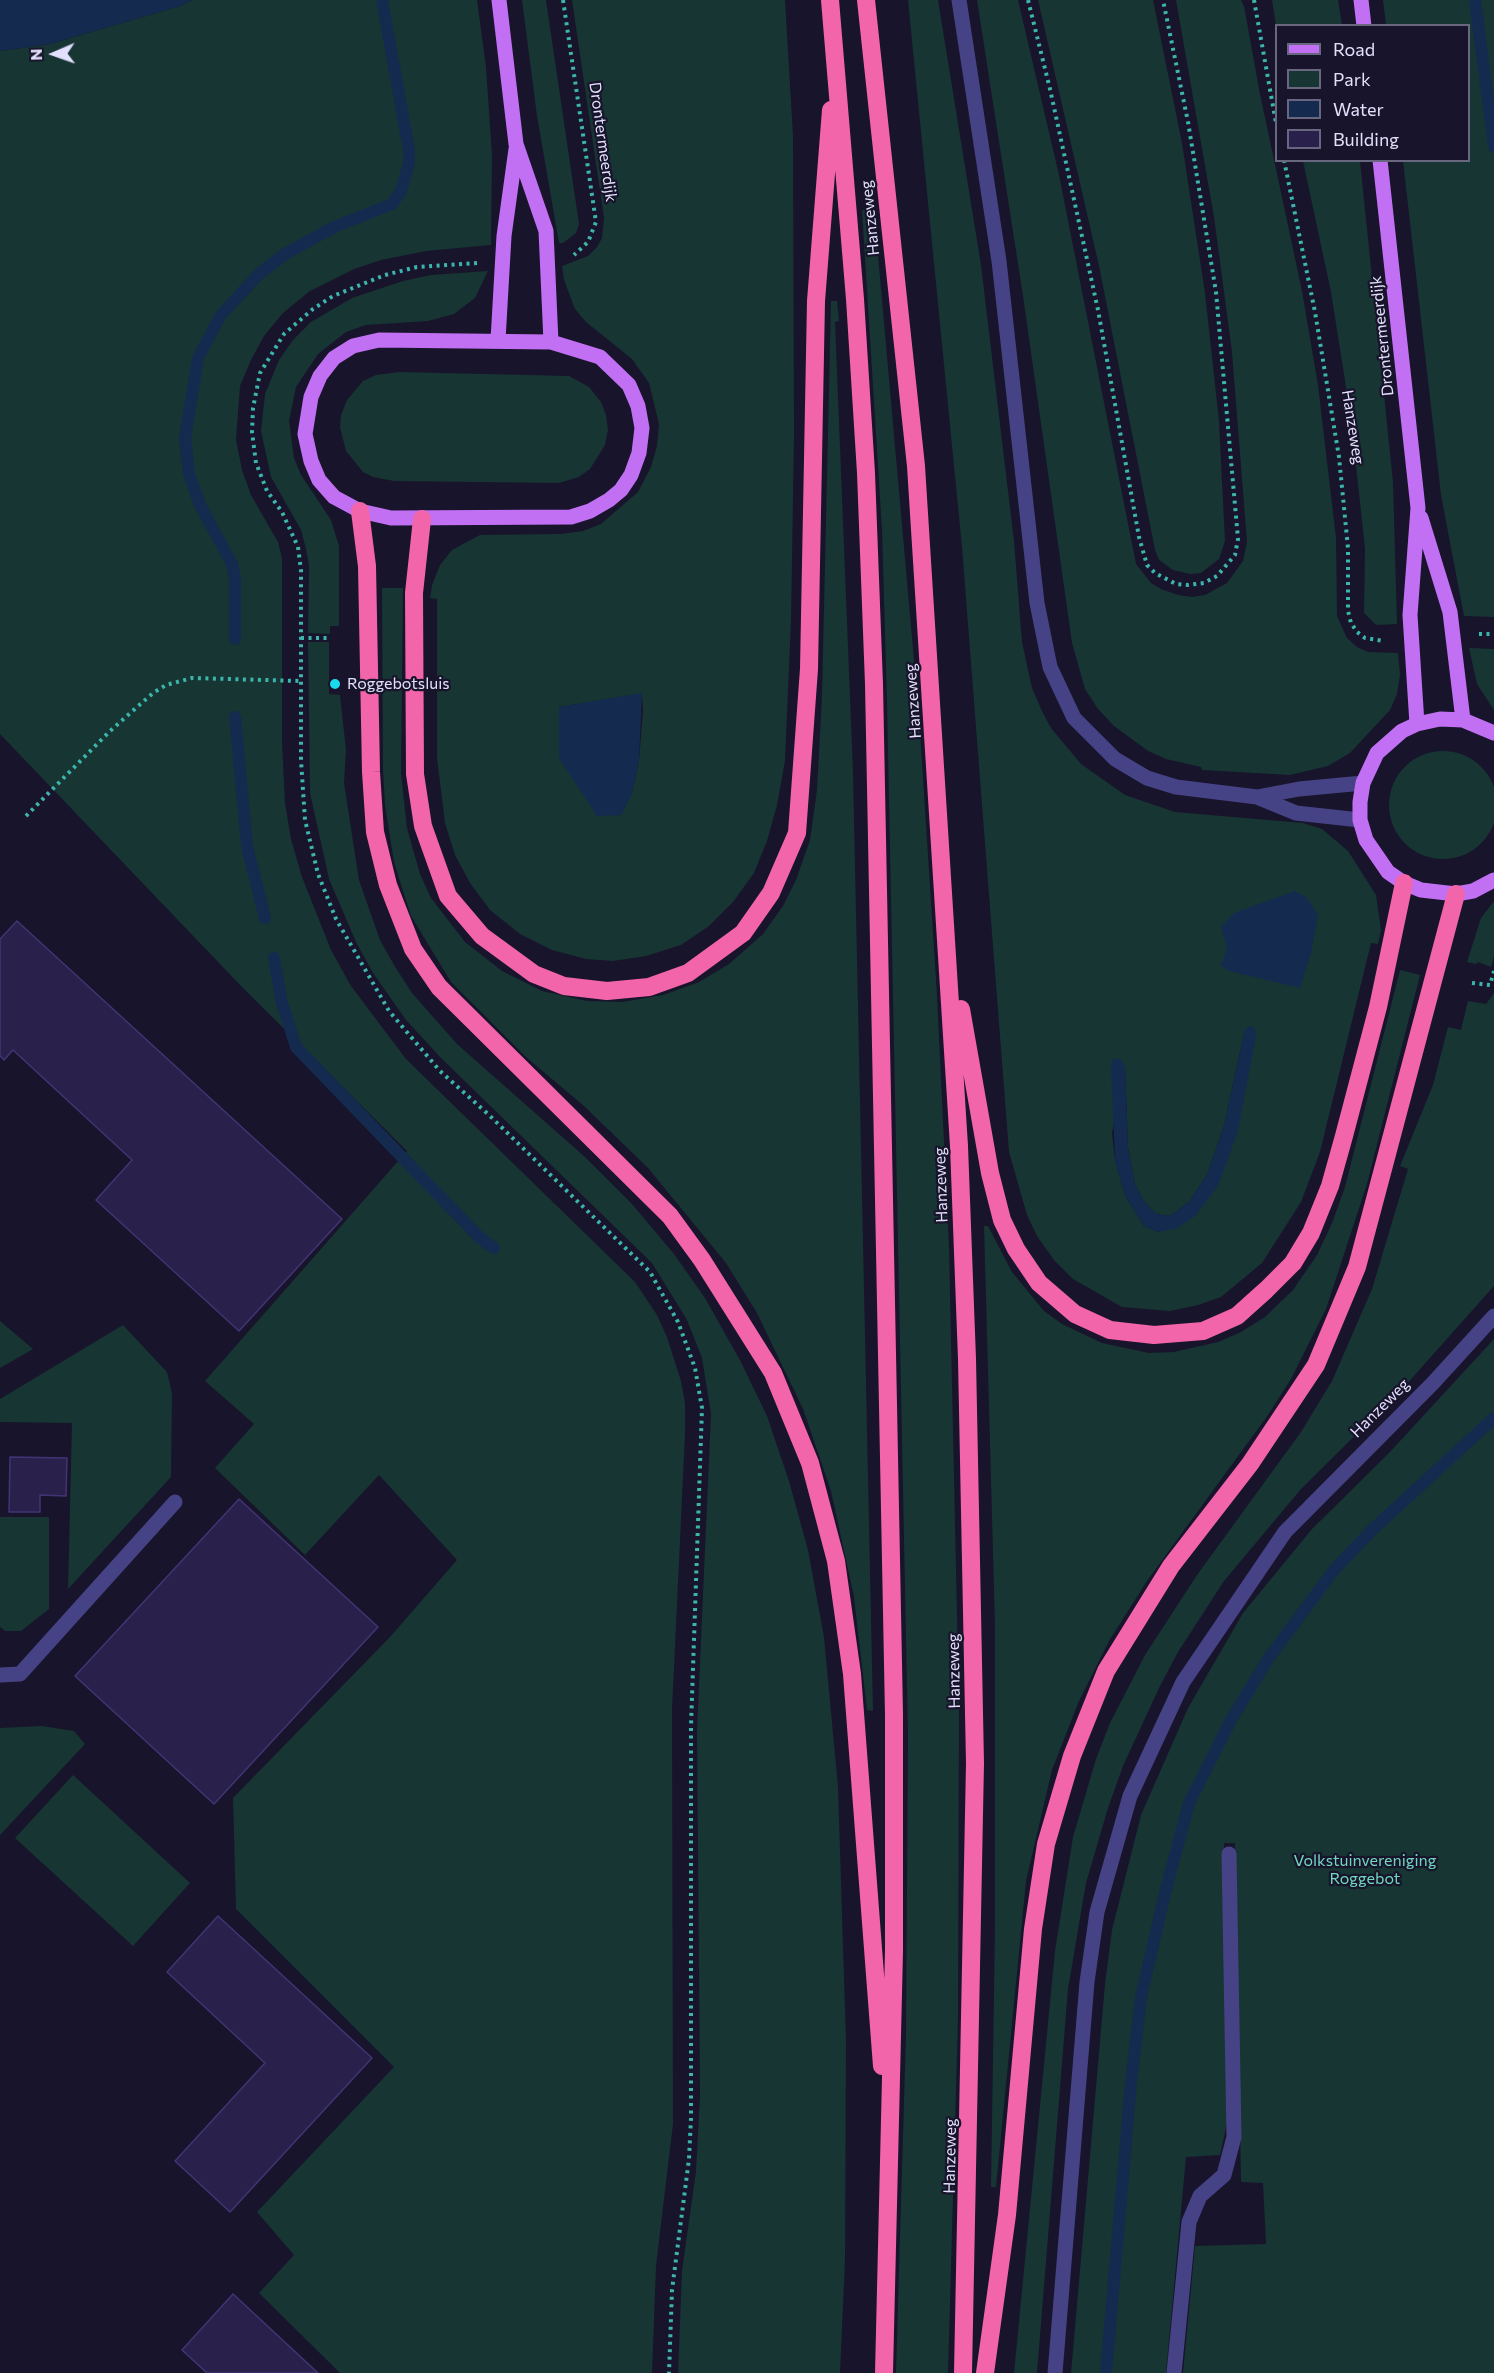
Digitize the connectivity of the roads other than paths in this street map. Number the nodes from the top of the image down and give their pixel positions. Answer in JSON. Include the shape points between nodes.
{"nodes":[{"id":1,"x":499,"y":0,"type":"edge"},
{"id":2,"x":830,"y":0,"type":"edge"},
{"id":3,"x":866,"y":0,"type":"edge"},
{"id":4,"x":959,"y":0,"type":"edge"},
{"id":5,"x":1360,"y":0,"type":"edge"},
{"id":6,"x":1364,"y":24,"type":"edge"},
{"id":7,"x":835,"y":54,"type":"junction"},
{"id":8,"x":516,"y":144,"type":"junction"},
{"id":9,"x":1380,"y":162,"type":"edge"},
{"id":10,"x":498,"y":340,"type":"junction"},
{"id":11,"x":551,"y":342,"type":"junction"},
{"id":12,"x":1418,"y":508,"type":"junction"},
{"id":13,"x":360,"y":511,"type":"junction"},
{"id":14,"x":422,"y":519,"type":"junction"},
{"id":15,"x":1462,"y":720,"type":"junction"},
{"id":16,"x":1417,"y":724,"type":"junction"},
{"id":17,"x":1494,"y":733,"type":"edge"},
{"id":18,"x":1363,"y":783,"type":"junction"},
{"id":19,"x":1257,"y":797,"type":"junction"},
{"id":20,"x":1360,"y":820,"type":"junction"},
{"id":21,"x":1494,"y":880,"type":"edge"},
{"id":22,"x":1404,"y":883,"type":"junction"},
{"id":23,"x":1456,"y":894,"type":"junction"},
{"id":24,"x":946,"y":928,"type":"junction"},
{"id":25,"x":1494,"y":1316,"type":"edge"},
{"id":26,"x":175,"y":1502,"type":"dead end"},
{"id":27,"x":0,"y":1675,"type":"edge"},
{"id":28,"x":1229,"y":1854,"type":"dead end"},
{"id":29,"x":890,"y":2184,"type":"junction"},
{"id":30,"x":884,"y":2373,"type":"edge"},
{"id":31,"x":963,"y":2373,"type":"edge"},
{"id":32,"x":984,"y":2373,"type":"edge"},
{"id":33,"x":1055,"y":2373,"type":"edge"},
{"id":34,"x":1174,"y":2373,"type":"edge"}],
"edges":[{"from":1,"to":8,"type":"main road"},
{"from":2,"to":7,"type":"highway","name":"Hanzeweg"},
{"from":3,"to":24,"type":"highway","name":"Hanzeweg","via":[[916,466]]},
{"from":4,"to":19,"type":"street","via":[[999,261],[1037,603],[1050,667],[1074,718],[1115,759],[1147,778],[1176,788]]},
{"from":5,"to":6,"type":"main road"},
{"from":7,"to":14,"type":"highway","via":[[816,301],[809,669],[797,833],[771,893],[743,933],[687,973],[648,987],[607,991],[564,986],[534,974],[482,936],[448,896],[423,826],[415,774],[414,593]]},
{"from":7,"to":29,"type":"highway","name":"Hanzeweg","via":[[856,311],[874,684],[894,1714]]},
{"from":8,"to":10,"type":"main road","via":[[504,236]]},
{"from":8,"to":11,"type":"main road","via":[[546,231]]},
{"from":9,"to":12,"type":"main road","name":"Drontermeerdijk"},
{"from":10,"to":11,"type":"main road"},
{"from":10,"to":13,"type":"main road","via":[[379,340],[353,346],[334,358],[310,397],[305,434],[319,480],[334,498]]},
{"from":11,"to":14,"type":"main road","via":[[600,357],[629,385],[642,428],[639,453],[621,490],[590,511],[571,517]]},
{"from":12,"to":15,"type":"main road","name":"Drontermeerdijk","via":[[1450,612]]},
{"from":12,"to":16,"type":"main road","name":"Drontermeerdijk","via":[[1410,615]]},
{"from":13,"to":14,"type":"main road"},
{"from":13,"to":29,"type":"highway","via":[[367,566],[375,832],[388,885],[413,949],[439,987],[670,1216],[774,1373],[810,1463],[836,1561],[852,1674]]},
{"from":15,"to":16,"type":"main road"},
{"from":15,"to":17,"type":"main road"},
{"from":16,"to":18,"type":"main road","via":[[1402,731],[1377,753]]},
{"from":18,"to":19,"type":"street"},
{"from":18,"to":20,"type":"main road"},
{"from":19,"to":20,"type":"street","via":[[1296,813]]},
{"from":20,"to":22,"type":"main road","via":[[1376,857]]},
{"from":21,"to":23,"type":"main road","via":[[1473,891]]},
{"from":22,"to":23,"type":"main road","via":[[1421,890]]},
{"from":22,"to":24,"type":"highway","via":[[1347,1125],[1330,1186],[1311,1233],[1293,1263],[1266,1290],[1237,1316],[1203,1331],[1154,1335],[1110,1330],[1075,1314],[1039,1283],[1016,1249],[994,1192]]},
{"from":23,"to":32,"type":"highway","via":[[1357,1267],[1316,1365],[1250,1464],[1171,1566],[1106,1671],[1072,1756],[1046,1844],[1032,1929],[1007,2215]]},
{"from":24,"to":31,"type":"highway","name":"Hanzeweg","via":[[967,1359],[975,1763]]},
{"from":25,"to":33,"type":"street","name":"Hanzeweg","via":[[1285,1532],[1183,1682],[1131,1796],[1097,1912],[1087,1982]]},
{"from":26,"to":27,"type":"street","via":[[20,1674]]},
{"from":28,"to":34,"type":"street","via":[[1234,2138],[1224,2175],[1200,2196],[1189,2222]]},
{"from":29,"to":30,"type":"highway","name":"Hanzeweg"}]}
